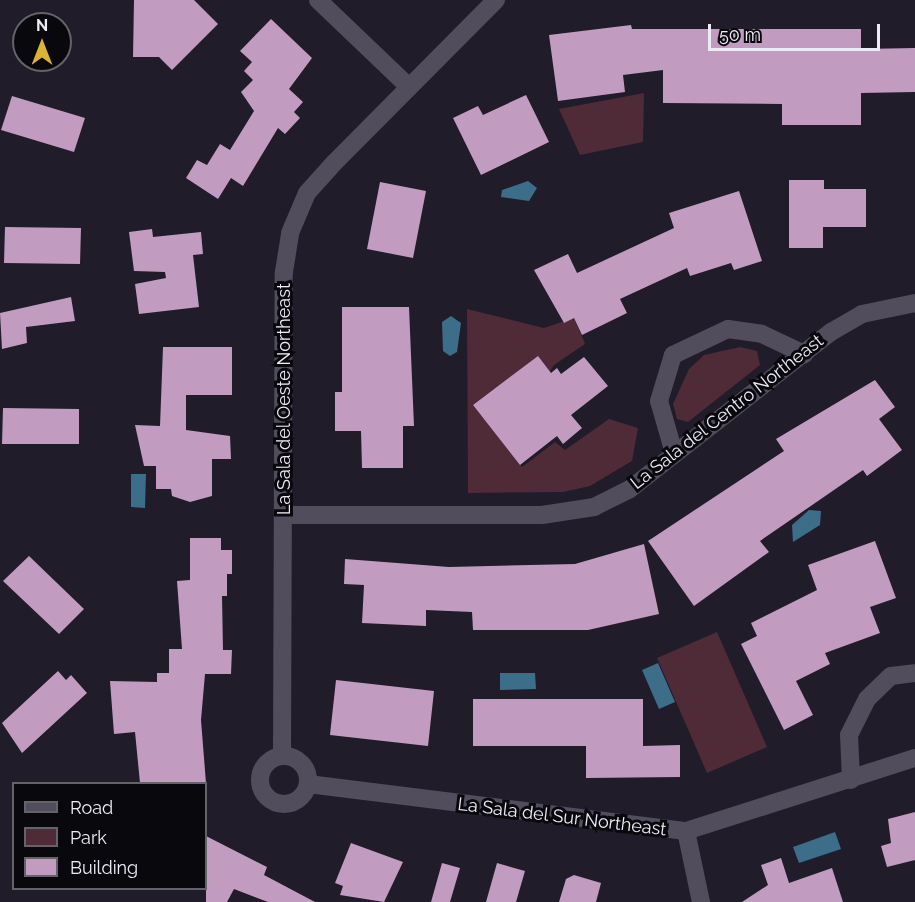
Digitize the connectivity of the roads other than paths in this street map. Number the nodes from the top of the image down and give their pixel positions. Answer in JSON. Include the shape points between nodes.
{"nodes":[{"id":1,"x":318,"y":0,"type":"edge"},
{"id":2,"x":496,"y":0,"type":"edge"},
{"id":3,"x":409,"y":87,"type":"junction"},
{"id":4,"x":915,"y":303,"type":"edge"},
{"id":5,"x":804,"y":354,"type":"junction"},
{"id":6,"x":674,"y":453,"type":"junction"},
{"id":7,"x":285,"y":515,"type":"junction"},
{"id":8,"x":915,"y":672,"type":"edge"},
{"id":9,"x":282,"y":756,"type":"junction"},
{"id":10,"x":915,"y":758,"type":"edge"},
{"id":11,"x":851,"y":780,"type":"junction"},
{"id":12,"x":308,"y":784,"type":"junction"},
{"id":13,"x":686,"y":831,"type":"junction"},
{"id":14,"x":701,"y":902,"type":"edge"}],
"edges":[{"from":1,"to":3,"type":"street"},
{"from":2,"to":3,"type":"street","name":"La Sala del Oeste Northeast"},
{"from":3,"to":7,"type":"street","name":"La Sala del Oeste Northeast","via":[[307,193],[290,232],[284,272]]},
{"from":4,"to":5,"type":"street","name":"La Sala del Centro Northeast","via":[[862,314]]},
{"from":5,"to":6,"type":"street","name":"La Sala del Centro Northeast"},
{"from":5,"to":6,"type":"street","via":[[762,334],[728,329],[673,356],[659,400]]},
{"from":6,"to":7,"type":"street","name":"La Sala del Centro Northeast","via":[[630,489],[594,507],[543,515]]},
{"from":7,"to":9,"type":"street","name":"La Sala del Oeste Northeast"},
{"from":8,"to":11,"type":"street","via":[[891,676],[867,699],[849,735]]},
{"from":9,"to":12,"type":"street","via":[[303,765]]},
{"from":9,"to":12,"type":"street","via":[[269,761],[261,774],[266,796],[288,804],[303,796]]},
{"from":10,"to":11,"type":"street","name":"La Sala del Sur Northeast"},
{"from":11,"to":13,"type":"street","name":"La Sala del Sur Northeast"},
{"from":12,"to":13,"type":"street","name":"La Sala del Sur Northeast"},
{"from":13,"to":14,"type":"street"}]}
